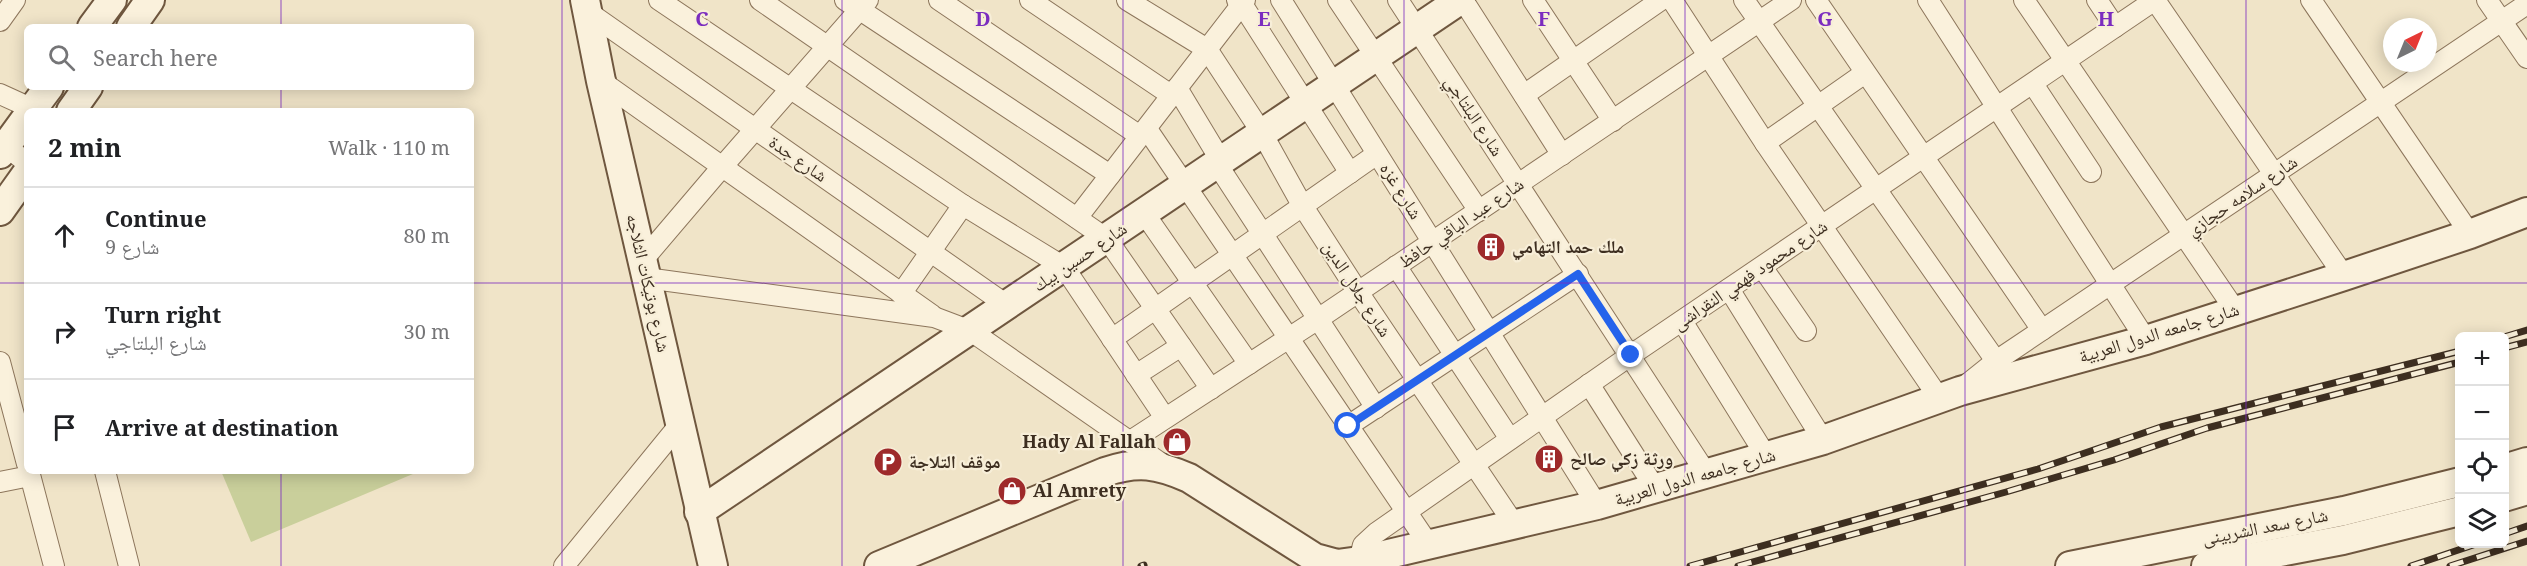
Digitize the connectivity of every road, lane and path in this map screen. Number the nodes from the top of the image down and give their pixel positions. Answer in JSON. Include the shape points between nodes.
{"nodes":[{"id":1,"x":15,"y":0,"type":"edge"},
{"id":2,"x":112,"y":0,"type":"edge"},
{"id":3,"x":150,"y":0,"type":"edge"},
{"id":4,"x":659,"y":0,"type":"edge"},
{"id":5,"x":759,"y":0,"type":"edge"},
{"id":6,"x":939,"y":0,"type":"edge"},
{"id":7,"x":1030,"y":0,"type":"edge"},
{"id":8,"x":1127,"y":0,"type":"edge"},
{"id":9,"x":1281,"y":0,"type":"edge"},
{"id":10,"x":1338,"y":0,"type":"edge"},
{"id":11,"x":1398,"y":0,"type":"edge"},
{"id":12,"x":1461,"y":0,"type":"edge"},
{"id":13,"x":1533,"y":0,"type":"edge"},
{"id":14,"x":1744,"y":0,"type":"edge"},
{"id":15,"x":1791,"y":0,"type":"edge"},
{"id":16,"x":1816,"y":0,"type":"edge"},
{"id":17,"x":1928,"y":0,"type":"edge"},
{"id":18,"x":2024,"y":0,"type":"edge"},
{"id":19,"x":2097,"y":0,"type":"edge"},
{"id":20,"x":2155,"y":0,"type":"edge"},
{"id":21,"x":2311,"y":0,"type":"edge"},
{"id":22,"x":2487,"y":0,"type":"edge"},
{"id":23,"x":1241,"y":1,"type":"edge"},
{"id":24,"x":1671,"y":1,"type":"edge"},
{"id":25,"x":857,"y":3,"type":"edge"},
{"id":26,"x":2527,"y":4,"type":"edge"},
{"id":27,"x":586,"y":6,"type":"edge"},
{"id":28,"x":0,"y":21,"type":"edge"},
{"id":29,"x":2501,"y":22,"type":"junction"},
{"id":30,"x":1760,"y":23,"type":"junction"},
{"id":31,"x":94,"y":24,"type":"edge"},
{"id":32,"x":133,"y":24,"type":"edge"},
{"id":33,"x":2115,"y":27,"type":"junction"},
{"id":34,"x":1416,"y":29,"type":"junction"},
{"id":35,"x":827,"y":47,"type":"junction"},
{"id":36,"x":1207,"y":49,"type":"junction"},
{"id":37,"x":1375,"y":56,"type":"junction"},
{"id":38,"x":1709,"y":57,"type":"junction"},
{"id":39,"x":2527,"y":58,"type":"edge"},
{"id":40,"x":1573,"y":61,"type":"junction"},
{"id":41,"x":2066,"y":62,"type":"junction"},
{"id":42,"x":1865,"y":73,"type":"junction"},
{"id":43,"x":601,"y":81,"type":"junction"},
{"id":44,"x":1334,"y":84,"type":"junction"},
{"id":45,"x":2032,"y":84,"type":"junction"},
{"id":46,"x":790,"y":88,"type":"junction"},
{"id":47,"x":86,"y":90,"type":"edge"},
{"id":48,"x":1174,"y":91,"type":"junction"},
{"id":49,"x":0,"y":94,"type":"edge"},
{"id":50,"x":1524,"y":95,"type":"junction"},
{"id":51,"x":2380,"y":101,"type":"junction"},
{"id":52,"x":1304,"y":104,"type":"junction"},
{"id":53,"x":35,"y":106,"type":"edge"},
{"id":54,"x":1817,"y":107,"type":"junction"},
{"id":55,"x":1998,"y":107,"type":"junction"},
{"id":56,"x":73,"y":108,"type":"edge"},
{"id":57,"x":1612,"y":121,"type":"junction"},
{"id":58,"x":24,"y":128,"type":"edge"},
{"id":59,"x":754,"y":129,"type":"junction"},
{"id":60,"x":1144,"y":132,"type":"junction"},
{"id":61,"x":1262,"y":133,"type":"junction"},
{"id":62,"x":1765,"y":143,"type":"junction"},
{"id":63,"x":1377,"y":154,"type":"junction"},
{"id":64,"x":11,"y":155,"type":"edge"},
{"id":65,"x":1562,"y":155,"type":"junction"},
{"id":66,"x":1923,"y":158,"type":"junction"},
{"id":67,"x":1219,"y":162,"type":"junction"},
{"id":68,"x":722,"y":166,"type":"junction"},
{"id":69,"x":2091,"y":172,"type":"dead end"},
{"id":70,"x":1350,"y":173,"type":"junction"},
{"id":71,"x":2274,"y":174,"type":"junction"},
{"id":72,"x":1110,"y":175,"type":"junction"},
{"id":73,"x":24,"y":177,"type":"edge"},
{"id":74,"x":1519,"y":184,"type":"junction"},
{"id":75,"x":1186,"y":185,"type":"junction"},
{"id":76,"x":1875,"y":190,"type":"junction"},
{"id":77,"x":963,"y":206,"type":"junction"},
{"id":78,"x":1302,"y":206,"type":"junction"},
{"id":79,"x":0,"y":211,"type":"edge"},
{"id":80,"x":1479,"y":211,"type":"junction"},
{"id":81,"x":2527,"y":212,"type":"edge"},
{"id":82,"x":1144,"y":213,"type":"junction"},
{"id":83,"x":1077,"y":218,"type":"junction"},
{"id":84,"x":1821,"y":227,"type":"junction"},
{"id":85,"x":1262,"y":234,"type":"junction"},
{"id":86,"x":2470,"y":234,"type":"junction"},
{"id":87,"x":2184,"y":235,"type":"junction"},
{"id":88,"x":1107,"y":239,"type":"junction"},
{"id":89,"x":1432,"y":242,"type":"junction"},
{"id":90,"x":931,"y":252,"type":"junction"},
{"id":91,"x":1233,"y":254,"type":"junction"},
{"id":92,"x":1396,"y":266,"type":"junction"},
{"id":93,"x":1064,"y":267,"type":"junction"},
{"id":94,"x":1762,"y":267,"type":"junction"},
{"id":95,"x":644,"y":270,"type":"junction"},
{"id":96,"x":1578,"y":274,"type":"junction"},
{"id":97,"x":2344,"y":276,"type":"junction"},
{"id":98,"x":1192,"y":282,"type":"junction"},
{"id":99,"x":2110,"y":284,"type":"junction"},
{"id":100,"x":1729,"y":289,"type":"junction"},
{"id":101,"x":1358,"y":292,"type":"junction"},
{"id":102,"x":901,"y":294,"type":"junction"},
{"id":103,"x":1008,"y":306,"type":"junction"},
{"id":104,"x":1155,"y":308,"type":"junction"},
{"id":105,"x":2235,"y":310,"type":"junction"},
{"id":106,"x":934,"y":317,"type":"junction"},
{"id":107,"x":1318,"y":319,"type":"junction"},
{"id":108,"x":1682,"y":321,"type":"junction"},
{"id":109,"x":2042,"y":330,"type":"junction"},
{"id":110,"x":971,"y":331,"type":"junction"},
{"id":111,"x":1806,"y":331,"type":"dead end"},
{"id":112,"x":1490,"y":333,"type":"junction"},
{"id":113,"x":1289,"y":338,"type":"junction"},
{"id":114,"x":1112,"y":339,"type":"junction"},
{"id":115,"x":2146,"y":340,"type":"junction"},
{"id":116,"x":1181,"y":346,"type":"junction"},
{"id":117,"x":1631,"y":355,"type":"junction"},
{"id":118,"x":1455,"y":356,"type":"junction"},
{"id":119,"x":0,"y":362,"type":"edge"},
{"id":120,"x":1996,"y":362,"type":"junction"},
{"id":121,"x":1249,"y":364,"type":"junction"},
{"id":122,"x":1136,"y":375,"type":"junction"},
{"id":123,"x":1418,"y":380,"type":"junction"},
{"id":124,"x":1589,"y":384,"type":"junction"},
{"id":125,"x":1210,"y":389,"type":"junction"},
{"id":126,"x":1950,"y":395,"type":"junction"},
{"id":127,"x":1376,"y":408,"type":"junction"},
{"id":128,"x":1542,"y":417,"type":"junction"},
{"id":129,"x":1165,"y":418,"type":"junction"},
{"id":130,"x":680,"y":424,"type":"junction"},
{"id":131,"x":1348,"y":426,"type":"junction"},
{"id":132,"x":1510,"y":439,"type":"junction"},
{"id":133,"x":1823,"y":440,"type":"junction"},
{"id":134,"x":1129,"y":442,"type":"junction"},
{"id":135,"x":24,"y":449,"type":"edge"},
{"id":136,"x":1766,"y":456,"type":"junction"},
{"id":137,"x":24,"y":462,"type":"edge"},
{"id":138,"x":2527,"y":462,"type":"edge"},
{"id":139,"x":1474,"y":464,"type":"junction"},
{"id":140,"x":2509,"y":468,"type":"edge"},
{"id":141,"x":1170,"y":469,"type":"junction"},
{"id":142,"x":1706,"y":473,"type":"junction"},
{"id":143,"x":31,"y":474,"type":"edge"},
{"id":144,"x":106,"y":474,"type":"edge"},
{"id":145,"x":0,"y":482,"type":"edge"},
{"id":146,"x":2455,"y":483,"type":"edge"},
{"id":147,"x":1655,"y":488,"type":"junction"},
{"id":148,"x":2527,"y":490,"type":"edge"},
{"id":149,"x":2509,"y":496,"type":"edge"},
{"id":150,"x":1597,"y":505,"type":"junction"},
{"id":151,"x":1406,"y":511,"type":"junction"},
{"id":152,"x":699,"y":512,"type":"junction"},
{"id":153,"x":2455,"y":512,"type":"edge"},
{"id":154,"x":1514,"y":524,"type":"junction"},
{"id":155,"x":1429,"y":545,"type":"junction"},
{"id":156,"x":1359,"y":561,"type":"junction"},
{"id":157,"x":54,"y":566,"type":"edge"},
{"id":158,"x":129,"y":566,"type":"edge"},
{"id":159,"x":564,"y":566,"type":"edge"},
{"id":160,"x":713,"y":566,"type":"edge"},
{"id":161,"x":879,"y":566,"type":"edge"},
{"id":162,"x":2070,"y":566,"type":"edge"},
{"id":163,"x":2206,"y":566,"type":"edge"}],
"edges":[{"from":1,"to":28,"type":"street"},
{"from":2,"to":31,"type":"main road"},
{"from":3,"to":32,"type":"main road"},
{"from":4,"to":46,"type":"street"},
{"from":5,"to":35,"type":"street"},
{"from":6,"to":60,"type":"street"},
{"from":7,"to":48,"type":"street"},
{"from":8,"to":36,"type":"street"},
{"from":9,"to":44,"type":"street","name":"شارع غزه"},
{"from":10,"to":37,"type":"street"},
{"from":11,"to":34,"type":"street","name":"شارع البلتاجي"},
{"from":12,"to":34,"type":"main road","name":"شارع حسين بيك"},
{"from":12,"to":50,"type":"street"},
{"from":13,"to":40,"type":"street"},
{"from":14,"to":30,"type":"street"},
{"from":15,"to":30,"type":"street","name":"شارع عبد الباقي حافظ"},
{"from":16,"to":42,"type":"street"},
{"from":17,"to":55,"type":"street"},
{"from":18,"to":41,"type":"street"},
{"from":19,"to":33,"type":"street"},
{"from":20,"to":33,"type":"street","name":"شارع محمود فهمي النقراشى"},
{"from":20,"to":71,"type":"street"},
{"from":21,"to":51,"type":"street"},
{"from":22,"to":29,"type":"street"},
{"from":23,"to":36,"type":"street"},
{"from":23,"to":52,"type":"street"},
{"from":24,"to":38,"type":"street"},
{"from":24,"to":40,"type":"street"},
{"from":25,"to":35,"type":"street"},
{"from":25,"to":72,"type":"street"},
{"from":26,"to":29,"type":"street","name":"شارع سلامه حجازي"},
{"from":27,"to":43,"type":"main road","name":"شارع بوتيكات الثلاجه"},
{"from":27,"to":59,"type":"street","name":"شارع جدة"},
{"from":29,"to":39,"type":"street"},
{"from":29,"to":51,"type":"street","name":"شارع سلامه حجازي"},
{"from":30,"to":38,"type":"street","name":"شارع عبد الباقي حافظ"},
{"from":30,"to":54,"type":"street"},
{"from":33,"to":41,"type":"street","name":"شارع محمود فهمي النقراشى"},
{"from":34,"to":37,"type":"main road","name":"شارع حسين بيك"},
{"from":34,"to":74,"type":"street","name":"شارع البلتاجي"},
{"from":35,"to":46,"type":"street"},
{"from":35,"to":83,"type":"street"},
{"from":36,"to":48,"type":"street"},
{"from":36,"to":61,"type":"street","name":"شارع جلال الدين"},
{"from":37,"to":44,"type":"main road","name":"شارع حسين بيك"},
{"from":37,"to":80,"type":"street"},
{"from":38,"to":57,"type":"street","name":"شارع عبد الباقي حافظ"},
{"from":38,"to":62,"type":"street"},
{"from":40,"to":50,"type":"street"},
{"from":40,"to":57,"type":"street"},
{"from":41,"to":45,"type":"street","name":"شارع محمود فهمي النقراشى"},
{"from":41,"to":87,"type":"street"},
{"from":42,"to":54,"type":"street"},
{"from":42,"to":66,"type":"street"},
{"from":43,"to":68,"type":"street"},
{"from":43,"to":95,"type":"main road","name":"شارع بوتيكات الثلاجه"},
{"from":44,"to":52,"type":"main road","name":"شارع حسين بيك"},
{"from":44,"to":63,"type":"street","name":"شارع غزه"},
{"from":45,"to":55,"type":"street","name":"شارع محمود فهمي النقراشى"},
{"from":45,"to":69,"type":"street"},
{"from":46,"to":59,"type":"street"},
{"from":46,"to":77,"type":"street"},
{"from":47,"to":56,"type":"main road"},
{"from":48,"to":60,"type":"street"},
{"from":48,"to":67,"type":"street"},
{"from":49,"to":53,"type":"street"},
{"from":50,"to":65,"type":"street"},
{"from":51,"to":71,"type":"street","name":"شارع سلامه حجازي"},
{"from":51,"to":86,"type":"street"},
{"from":52,"to":61,"type":"main road","name":"شارع حسين بيك"},
{"from":52,"to":70,"type":"street"},
{"from":54,"to":62,"type":"street"},
{"from":54,"to":76,"type":"street"},
{"from":55,"to":66,"type":"street","name":"شارع محمود فهمي النقراشى"},
{"from":55,"to":99,"type":"street"},
{"from":57,"to":65,"type":"street","name":"شارع عبد الباقي حافظ"},
{"from":58,"to":64,"type":"main road"},
{"from":59,"to":68,"type":"street"},
{"from":59,"to":90,"type":"street","name":"شارع جدة"},
{"from":60,"to":72,"type":"street"},
{"from":60,"to":75,"type":"street"},
{"from":61,"to":67,"type":"main road","name":"شارع حسين بيك"},
{"from":61,"to":78,"type":"street","name":"شارع جلال الدين"},
{"from":62,"to":84,"type":"street"},
{"from":63,"to":70,"type":"street"},
{"from":63,"to":89,"type":"street","name":"شارع غزه"},
{"from":65,"to":74,"type":"street","name":"شارع عبد الباقي حافظ"},
{"from":66,"to":76,"type":"street","name":"شارع محمود فهمي النقراشى"},
{"from":66,"to":109,"type":"street"},
{"from":67,"to":75,"type":"main road","name":"شارع حسين بيك"},
{"from":67,"to":85,"type":"street"},
{"from":68,"to":95,"type":"street"},
{"from":68,"to":102,"type":"street"},
{"from":70,"to":78,"type":"street"},
{"from":71,"to":87,"type":"street","name":"شارع سلامه حجازي"},
{"from":71,"to":97,"type":"street"},
{"from":72,"to":83,"type":"street"},
{"from":73,"to":79,"type":"main road"},
{"from":74,"to":80,"type":"street","name":"شارع عبد الباقي حافظ"},
{"from":74,"to":96,"type":"street","name":"شارع البلتاجي"},
{"from":75,"to":82,"type":"main road","name":"شارع حسين بيك"},
{"from":75,"to":91,"type":"street"},
{"from":76,"to":84,"type":"street","name":"شارع محمود فهمي النقراشى"},
{"from":76,"to":120,"type":"street"},
{"from":77,"to":90,"type":"street"},
{"from":77,"to":93,"type":"street"},
{"from":78,"to":85,"type":"street"},
{"from":78,"to":101,"type":"street","name":"شارع جلال الدين"},
{"from":80,"to":89,"type":"street","name":"شارع عبد الباقي حافظ"},
{"from":81,"to":86,"type":"main road","name":"شارع جامعه الدول العربية"},
{"from":82,"to":88,"type":"main road","name":"شارع حسين بيك"},
{"from":82,"to":98,"type":"street"},
{"from":83,"to":88,"type":"street"},
{"from":84,"to":94,"type":"street","name":"شارع محمود فهمي النقراشى"},
{"from":84,"to":126,"type":"street"},
{"from":85,"to":91,"type":"street"},
{"from":85,"to":107,"type":"street"},
{"from":86,"to":97,"type":"main road","name":"شارع جامعه الدول العربية"},
{"from":87,"to":99,"type":"street","name":"شارع سلامه حجازي"},
{"from":87,"to":105,"type":"street"},
{"from":88,"to":93,"type":"main road","name":"شارع حسين بيك"},
{"from":88,"to":104,"type":"street"},
{"from":89,"to":92,"type":"street","name":"شارع عبد الباقي حافظ"},
{"from":89,"to":112,"type":"street","name":"شارع غزه"},
{"from":90,"to":102,"type":"street"},
{"from":90,"to":103,"type":"street","name":"شارع جدة"},
{"from":91,"to":98,"type":"street"},
{"from":91,"to":113,"type":"street"},
{"from":92,"to":101,"type":"street","name":"شارع عبد الباقي حافظ"},
{"from":92,"to":118,"type":"street"},
{"from":93,"to":103,"type":"main road","name":"شارع حسين بيك"},
{"from":93,"to":114,"type":"street"},
{"from":94,"to":100,"type":"street","name":"شارع محمود فهمي النقراشى"},
{"from":94,"to":111,"type":"street"},
{"from":95,"to":106,"type":"street"},
{"from":95,"to":130,"type":"main road","name":"شارع بوتيكات الثلاجه"},
{"from":96,"to":112,"type":"street"},
{"from":96,"to":117,"type":"street","name":"شارع البلتاجي"},
{"from":97,"to":105,"type":"main road","name":"شارع جامعه الدول العربية"},
{"from":98,"to":104,"type":"street"},
{"from":98,"to":121,"type":"street"},
{"from":99,"to":109,"type":"street","name":"شارع سلامه حجازي"},
{"from":99,"to":115,"type":"street"},
{"from":100,"to":108,"type":"street","name":"شارع محمود فهمي النقراشى"},
{"from":100,"to":133,"type":"street"},
{"from":101,"to":107,"type":"street","name":"شارع عبد الباقي حافظ"},
{"from":101,"to":123,"type":"street","name":"شارع جلال الدين"},
{"from":102,"to":106,"type":"street"},
{"from":103,"to":110,"type":"main road","name":"شارع حسين بيك"},
{"from":104,"to":114,"type":"street"},
{"from":104,"to":116,"type":"street"},
{"from":105,"to":115,"type":"main road","name":"شارع جامعه الدول العربية"},
{"from":106,"to":110,"type":"street"},
{"from":107,"to":113,"type":"street","name":"شارع عبد الباقي حافظ"},
{"from":107,"to":127,"type":"street"},
{"from":108,"to":117,"type":"street","name":"شارع محمود فهمي النقراشى"},
{"from":108,"to":136,"type":"street"},
{"from":109,"to":120,"type":"street","name":"شارع سلامه حجازي"},
{"from":110,"to":134,"type":"street"},
{"from":110,"to":152,"type":"main road","name":"شارع حسين بيك"},
{"from":112,"to":118,"type":"street"},
{"from":112,"to":128,"type":"street","name":"شارع غزه"},
{"from":113,"to":121,"type":"street","name":"شارع عبد الباقي حافظ"},
{"from":113,"to":131,"type":"street"},
{"from":114,"to":122,"type":"street"},
{"from":115,"to":126,"type":"main road","name":"شارع جامعه الدول العربية"},
{"from":116,"to":122,"type":"street"},
{"from":116,"to":125,"type":"street"},
{"from":117,"to":124,"type":"street","name":"شارع محمود فهمي النقراشى"},
{"from":117,"to":142,"type":"street","name":"شارع البلتاجي"},
{"from":118,"to":123,"type":"street"},
{"from":118,"to":132,"type":"street"},
{"from":119,"to":135,"type":"street"},
{"from":120,"to":126,"type":"street","name":"شارع سلامه حجازي"},
{"from":121,"to":125,"type":"street","name":"شارع عبد الباقي حافظ"},
{"from":122,"to":129,"type":"street"},
{"from":123,"to":127,"type":"street"},
{"from":123,"to":139,"type":"street","name":"شارع جلال الدين"},
{"from":124,"to":128,"type":"street","name":"شارع محمود فهمي النقراشى"},
{"from":124,"to":147,"type":"street"},
{"from":125,"to":129,"type":"street","name":"شارع عبد الباقي حافظ"},
{"from":126,"to":133,"type":"main road","name":"شارع جامعه الدول العربية"},
{"from":127,"to":131,"type":"street"},
{"from":128,"to":132,"type":"street","name":"شارع محمود فهمي النقراشى"},
{"from":128,"to":150,"type":"street","name":"شارع غزه"},
{"from":129,"to":134,"type":"street","name":"شارع عبد الباقي حافظ"},
{"from":130,"to":152,"type":"main road","name":"شارع بوتيكات الثلاجه"},
{"from":130,"to":159,"type":"street"},
{"from":131,"to":151,"type":"street"},
{"from":132,"to":139,"type":"street","name":"شارع محمود فهمي النقراشى"},
{"from":133,"to":136,"type":"main road","name":"شارع جامعه الدول العربية"},
{"from":134,"to":141,"type":"street"},
{"from":136,"to":142,"type":"main road","name":"شارع جامعه الدول العربية"},
{"from":137,"to":145,"type":"street"},
{"from":138,"to":140,"type":"main road"},
{"from":139,"to":151,"type":"street","name":"شارع محمود فهمي النقراشى"},
{"from":139,"to":154,"type":"street","name":"شارع جلال الدين"},
{"from":141,"to":156,"type":"main road","name":"شارع جامعه الدول العربية","via":[[1315,558],[1337,564]]},
{"from":141,"to":161,"type":"main road","name":"شارع جامعه الدول العربية","via":[[1127,465],[1105,472]]},
{"from":142,"to":147,"type":"main road","name":"شارع جامعه الدول العربية"},
{"from":143,"to":157,"type":"street"},
{"from":144,"to":158,"type":"street"},
{"from":146,"to":162,"type":"main road","name":"شارع سعد الشربينى","via":[[2344,511]]},
{"from":147,"to":150,"type":"main road","name":"شارع جامعه الدول العربية"},
{"from":148,"to":149,"type":"main road"},
{"from":150,"to":154,"type":"main road","name":"شارع جامعه الدول العربية"},
{"from":151,"to":155,"type":"street"},
{"from":151,"to":156,"type":"street","name":"شارع محمود فهمي النقراشى","via":[[1369,538]]},
{"from":152,"to":160,"type":"main road","name":"شارع بوتيكات الثلاجه"},
{"from":153,"to":163,"type":"main road","name":"شارع سعد الشربينى","via":[[2343,540]]},
{"from":154,"to":155,"type":"main road","name":"شارع جامعه الدول العربية"},
{"from":155,"to":156,"type":"main road","name":"شارع جامعه الدول العربية"}]}
